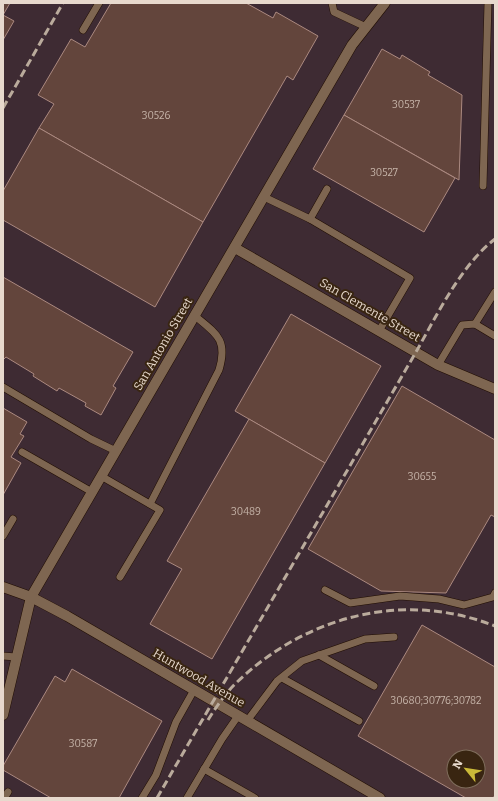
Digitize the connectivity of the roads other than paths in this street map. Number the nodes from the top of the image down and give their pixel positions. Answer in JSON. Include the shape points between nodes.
{"nodes":[{"id":1,"x":99,"y":3,"type":"edge"},
{"id":2,"x":332,"y":3,"type":"edge"},
{"id":3,"x":385,"y":3,"type":"edge"},
{"id":4,"x":488,"y":3,"type":"edge"},
{"id":5,"x":366,"y":27,"type":"junction"},
{"id":6,"x":83,"y":30,"type":"dead end"},
{"id":7,"x":484,"y":186,"type":"dead end"},
{"id":8,"x":327,"y":189,"type":"dead end"},
{"id":9,"x":264,"y":197,"type":"junction"},
{"id":10,"x":310,"y":219,"type":"junction"},
{"id":11,"x":235,"y":248,"type":"junction"},
{"id":12,"x":495,"y":292,"type":"edge"},
{"id":13,"x":195,"y":316,"type":"junction"},
{"id":14,"x":475,"y":324,"type":"junction"},
{"id":15,"x":379,"y":331,"type":"junction"},
{"id":16,"x":495,"y":336,"type":"edge"},
{"id":17,"x":438,"y":365,"type":"junction"},
{"id":18,"x":3,"y":387,"type":"edge"},
{"id":19,"x":495,"y":389,"type":"edge"},
{"id":20,"x":116,"y":451,"type":"junction"},
{"id":21,"x":22,"y":452,"type":"dead end"},
{"id":22,"x":101,"y":476,"type":"junction"},
{"id":23,"x":92,"y":492,"type":"junction"},
{"id":24,"x":150,"y":504,"type":"junction"},
{"id":25,"x":13,"y":519,"type":"dead end"},
{"id":26,"x":3,"y":536,"type":"edge"},
{"id":27,"x":120,"y":577,"type":"dead end"},
{"id":28,"x":3,"y":587,"type":"edge"},
{"id":29,"x":325,"y":590,"type":"dead end"},
{"id":30,"x":495,"y":593,"type":"edge"},
{"id":31,"x":30,"y":597,"type":"junction"},
{"id":32,"x":394,"y":637,"type":"dead end"},
{"id":33,"x":319,"y":655,"type":"junction"},
{"id":34,"x":3,"y":656,"type":"edge"},
{"id":35,"x":16,"y":657,"type":"junction"},
{"id":36,"x":282,"y":678,"type":"junction"},
{"id":37,"x":374,"y":686,"type":"dead end"},
{"id":38,"x":194,"y":690,"type":"junction"},
{"id":39,"x":3,"y":715,"type":"edge"},
{"id":40,"x":243,"y":718,"type":"junction"},
{"id":41,"x":359,"y":721,"type":"dead end"},
{"id":42,"x":204,"y":769,"type":"junction"},
{"id":43,"x":142,"y":798,"type":"edge"},
{"id":44,"x":187,"y":798,"type":"edge"},
{"id":45,"x":255,"y":798,"type":"edge"},
{"id":46,"x":380,"y":798,"type":"edge"}],
"edges":[{"from":1,"to":6,"type":"lane"},
{"from":2,"to":5,"type":"lane","via":[[334,12]]},
{"from":3,"to":5,"type":"street","name":"San Antonio Street"},
{"from":4,"to":7,"type":"lane"},
{"from":5,"to":9,"type":"street","name":"San Antonio Street","via":[[352,45]]},
{"from":8,"to":10,"type":"lane"},
{"from":9,"to":10,"type":"lane"},
{"from":9,"to":11,"type":"street","name":"San Antonio Street"},
{"from":10,"to":15,"type":"lane","via":[[410,278]]},
{"from":11,"to":13,"type":"street","name":"San Antonio Street"},
{"from":11,"to":15,"type":"street","name":"San Clemente Street"},
{"from":12,"to":14,"type":"lane"},
{"from":13,"to":20,"type":"street","name":"San Antonio Street"},
{"from":13,"to":24,"type":"lane","via":[[218,335],[223,356],[219,370]]},
{"from":14,"to":16,"type":"lane"},
{"from":14,"to":17,"type":"lane","via":[[462,325]]},
{"from":15,"to":17,"type":"street","name":"San Clemente Street"},
{"from":17,"to":19,"type":"street","name":"San Clemente Street"},
{"from":18,"to":20,"type":"lane"},
{"from":20,"to":22,"type":"street","name":"San Antonio Street"},
{"from":21,"to":23,"type":"lane"},
{"from":22,"to":23,"type":"street","name":"San Antonio Street"},
{"from":22,"to":24,"type":"lane"},
{"from":23,"to":31,"type":"street","name":"San Antonio Street"},
{"from":24,"to":27,"type":"lane","via":[[160,510]]},
{"from":25,"to":26,"type":"lane"},
{"from":28,"to":31,"type":"street","name":"Huntwood Avenue"},
{"from":29,"to":30,"type":"lane","via":[[350,603],[400,596],[439,598],[464,605],[493,597]]},
{"from":31,"to":35,"type":"street","name":"San Antonio Street"},
{"from":31,"to":38,"type":"street","name":"Huntwood Avenue","via":[[68,616]]},
{"from":32,"to":33,"type":"lane","via":[[365,639]]},
{"from":33,"to":36,"type":"lane","via":[[302,661]]},
{"from":33,"to":37,"type":"lane"},
{"from":34,"to":35,"type":"lane"},
{"from":35,"to":39,"type":"street","name":"San Antonio Street"},
{"from":36,"to":40,"type":"lane"},
{"from":36,"to":41,"type":"lane"},
{"from":38,"to":40,"type":"street","name":"Huntwood Avenue"},
{"from":38,"to":43,"type":"lane","via":[[176,722],[156,775]]},
{"from":40,"to":42,"type":"lane","via":[[222,739]]},
{"from":40,"to":46,"type":"street","name":"Huntwood Avenue"},
{"from":42,"to":44,"type":"lane"},
{"from":42,"to":45,"type":"lane"}]}
